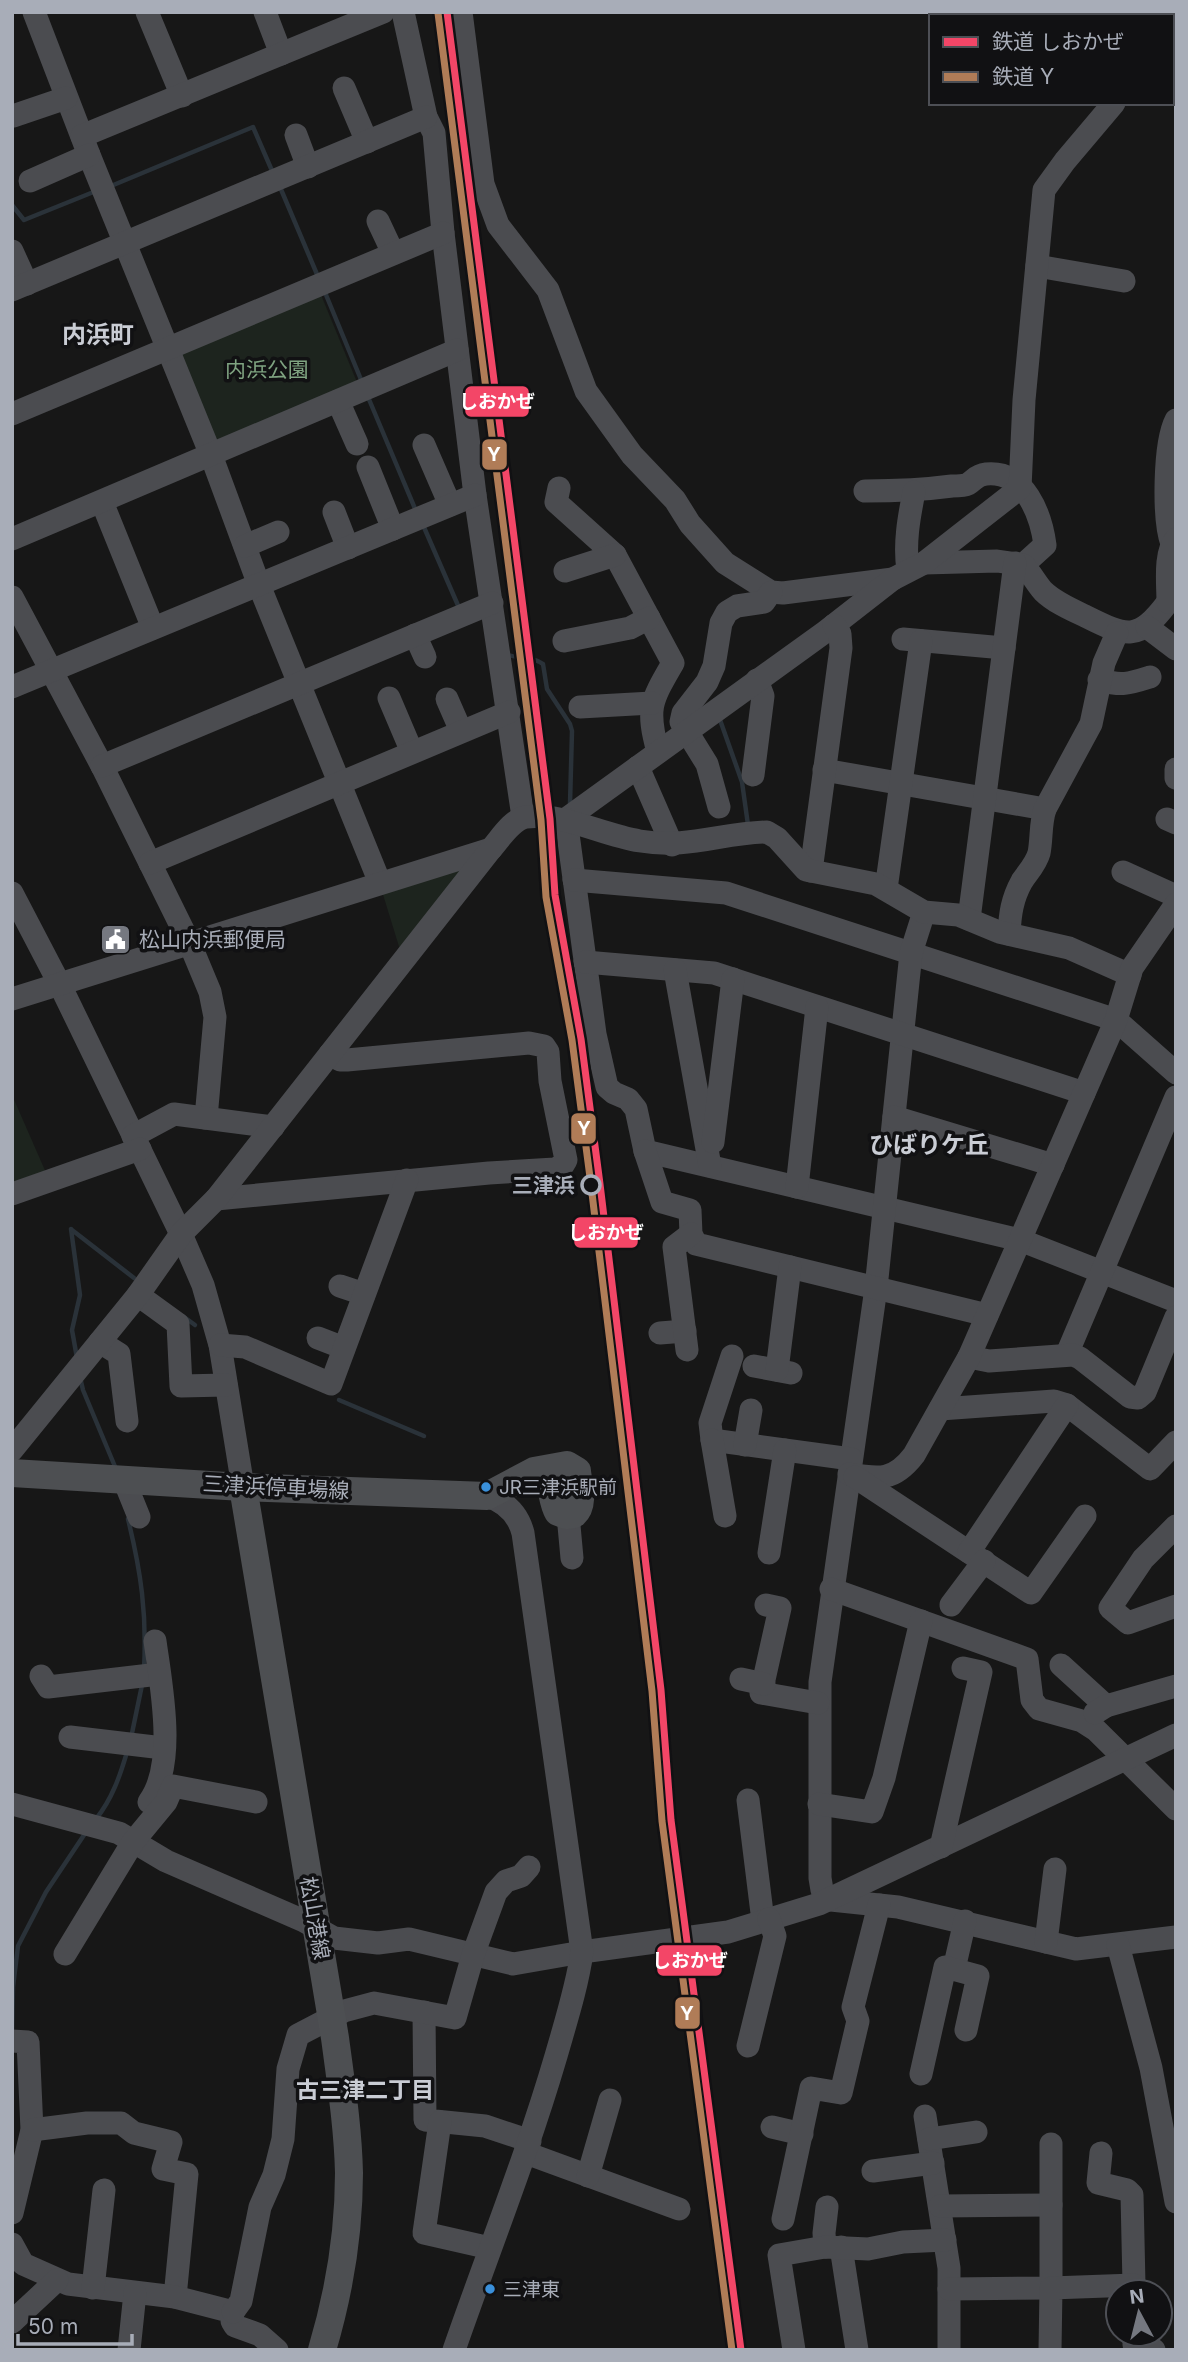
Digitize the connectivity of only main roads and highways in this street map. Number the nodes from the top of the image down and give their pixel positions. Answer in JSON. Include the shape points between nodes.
{"nodes":[{"id":1,"x":12,"y":1473,"type":"edge"},
{"id":2,"x":243,"y":1487,"type":"junction"},
{"id":3,"x":568,"y":1515,"type":"road end"},
{"id":4,"x":322,"y":2350,"type":"edge"}],
"edges":[{"from":1,"to":2,"type":"main road","name":"三津浜停車場線"},
{"from":2,"to":3,"type":"main road","name":"三津浜停車場線","via":[[487,1496],[534,1472],[566,1465],[577,1471],[580,1502],[579,1510]]},
{"from":2,"to":4,"type":"main road","name":"松山港線","via":[[345,2110],[349,2173],[345,2237]]}]}
